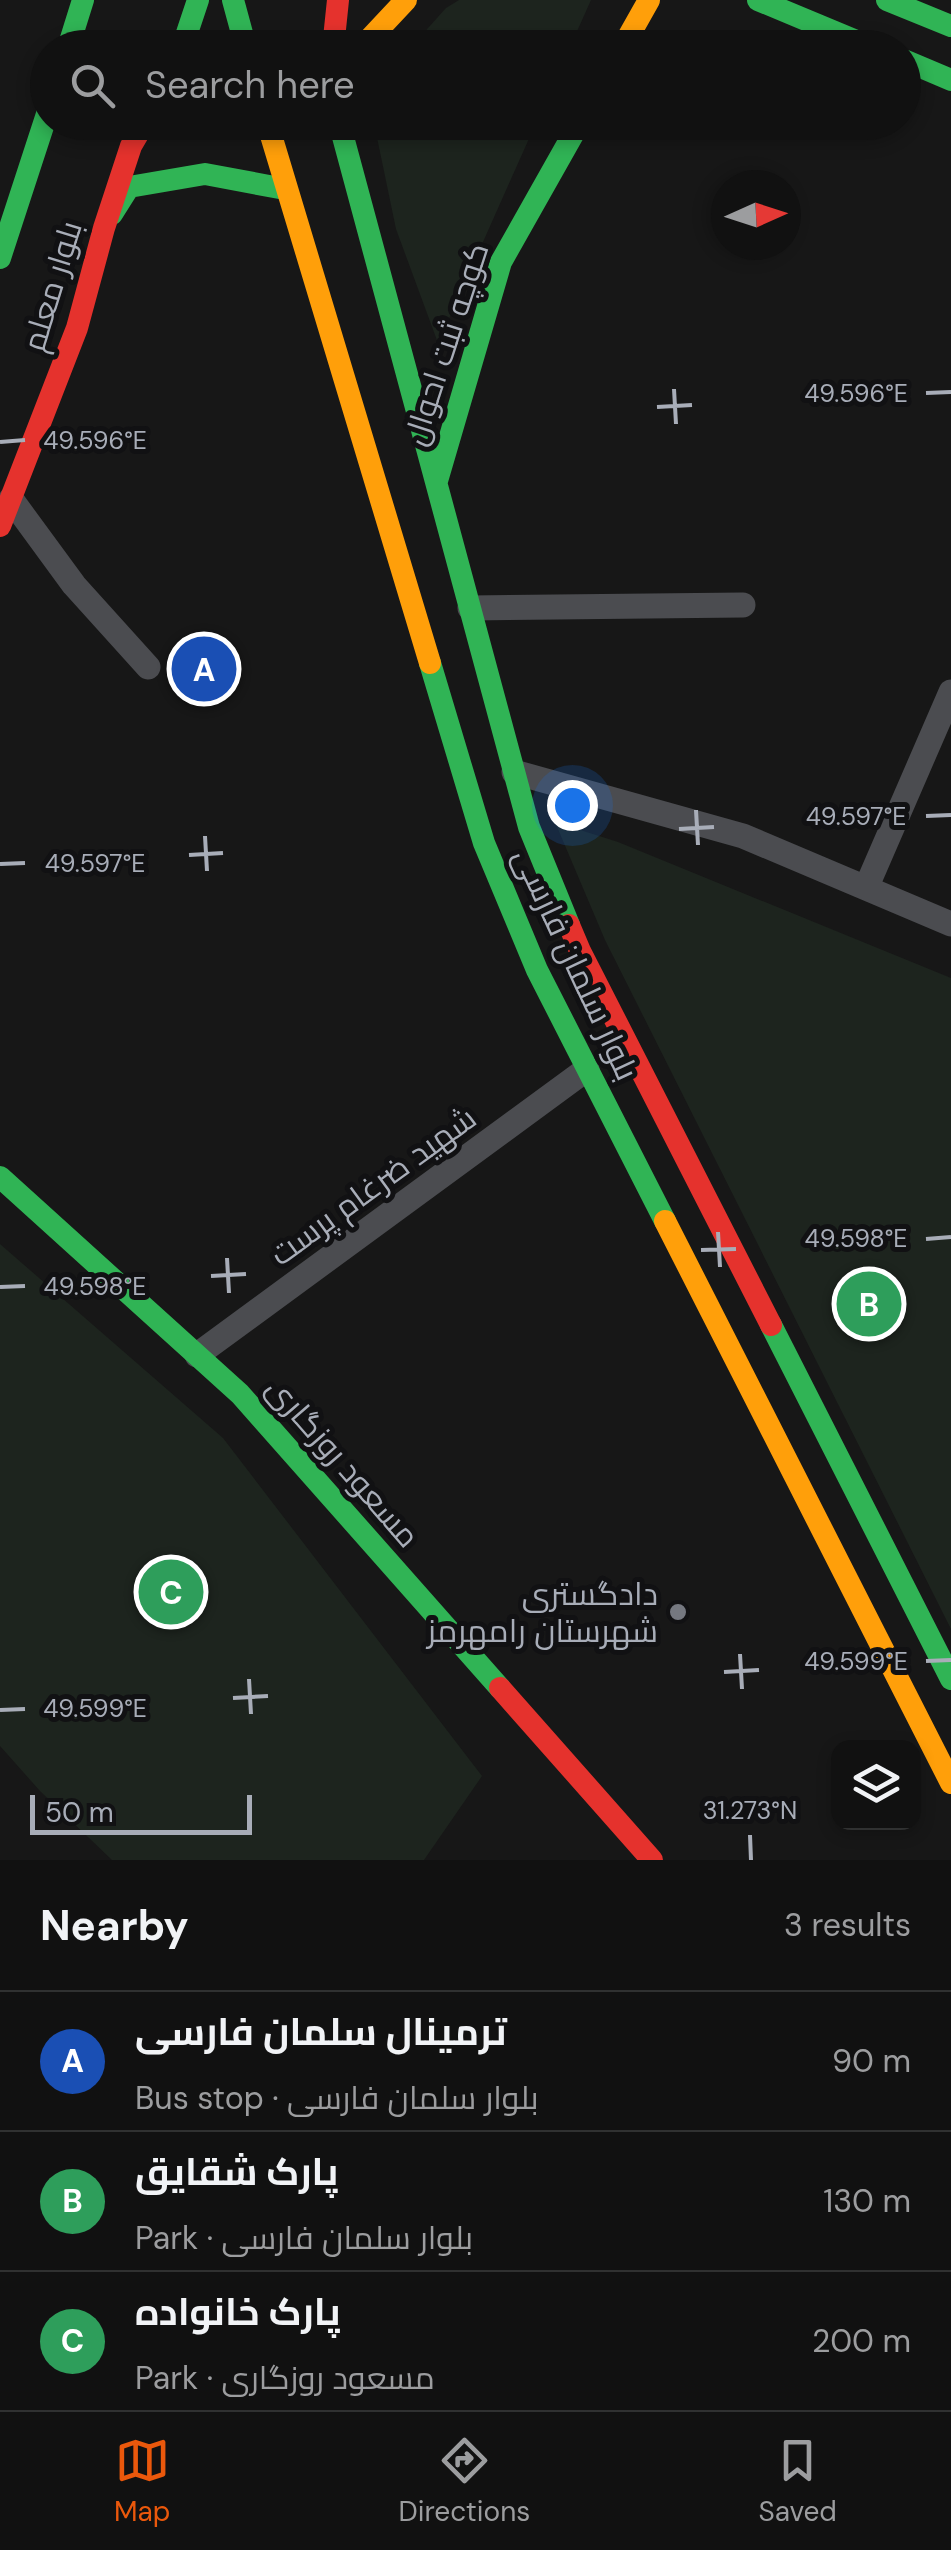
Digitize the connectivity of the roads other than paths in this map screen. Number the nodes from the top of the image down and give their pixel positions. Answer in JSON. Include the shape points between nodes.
{"nodes":[{"id":1,"x":83,"y":0,"type":"edge"},
{"id":2,"x":198,"y":0,"type":"edge"},
{"id":3,"x":233,"y":0,"type":"edge"},
{"id":4,"x":338,"y":0,"type":"edge"},
{"id":5,"x":406,"y":0,"type":"edge"},
{"id":6,"x":649,"y":0,"type":"edge"},
{"id":7,"x":758,"y":0,"type":"edge"},
{"id":8,"x":887,"y":0,"type":"edge"},
{"id":9,"x":951,"y":26,"type":"edge"},
{"id":10,"x":74,"y":30,"type":"edge"},
{"id":11,"x":188,"y":30,"type":"edge"},
{"id":12,"x":241,"y":30,"type":"edge"},
{"id":13,"x":335,"y":30,"type":"edge"},
{"id":14,"x":378,"y":30,"type":"edge"},
{"id":15,"x":632,"y":30,"type":"edge"},
{"id":16,"x":830,"y":30,"type":"edge"},
{"id":17,"x":921,"y":67,"type":"edge"},
{"id":18,"x":951,"y":80,"type":"edge"},
{"id":19,"x":39,"y":140,"type":"edge"},
{"id":20,"x":128,"y":140,"type":"edge"},
{"id":21,"x":135,"y":140,"type":"edge"},
{"id":22,"x":272,"y":140,"type":"edge"},
{"id":23,"x":344,"y":140,"type":"edge"},
{"id":24,"x":570,"y":140,"type":"edge"},
{"id":25,"x":132,"y":146,"type":"junction"},
{"id":26,"x":285,"y":189,"type":"junction"},
{"id":27,"x":104,"y":228,"type":"junction"},
{"id":28,"x":0,"y":258,"type":"edge"},
{"id":29,"x":436,"y":483,"type":"junction"},
{"id":30,"x":11,"y":498,"type":"junction"},
{"id":31,"x":0,"y":526,"type":"edge"},
{"id":32,"x":743,"y":605,"type":"dead end"},
{"id":33,"x":470,"y":608,"type":"junction"},
{"id":34,"x":148,"y":667,"type":"dead end"},
{"id":35,"x":951,"y":692,"type":"edge"},
{"id":36,"x":514,"y":772,"type":"junction"},
{"id":37,"x":866,"y":888,"type":"junction"},
{"id":38,"x":951,"y":924,"type":"edge"},
{"id":39,"x":588,"y":1069,"type":"junction"},
{"id":40,"x":0,"y":1177,"type":"edge"},
{"id":41,"x":197,"y":1356,"type":"junction"},
{"id":42,"x":951,"y":1679,"type":"edge"},
{"id":43,"x":951,"y":1783,"type":"edge"},
{"id":44,"x":637,"y":1854,"type":"edge"}],
"edges":[{"from":1,"to":10,"type":"main road"},
{"from":2,"to":11,"type":"main road"},
{"from":3,"to":12,"type":"main road"},
{"from":4,"to":13,"type":"main road"},
{"from":5,"to":14,"type":"main road"},
{"from":6,"to":15,"type":"main road"},
{"from":7,"to":16,"type":"main road"},
{"from":8,"to":9,"type":"main road"},
{"from":17,"to":18,"type":"main road"},
{"from":19,"to":28,"type":"main road","name":"بلوار معلم"},
{"from":20,"to":25,"type":"main road"},
{"from":21,"to":25,"type":"main road","name":"بلوار معلم"},
{"from":22,"to":26,"type":"main road","name":"بلوار سلمان فارسی"},
{"from":23,"to":29,"type":"main road","name":"بلوار سلمان فارسی"},
{"from":24,"to":29,"type":"main road","name":"کوچه ثبت احوال","via":[[501,262]]},
{"from":25,"to":27,"type":"main road","name":"بلوار معلم"},
{"from":26,"to":27,"type":"main road","via":[[205,174],[129,187]]},
{"from":26,"to":39,"type":"main road","name":"بلوار سلمان فارسی","via":[[484,843]]},
{"from":27,"to":30,"type":"main road","name":"بلوار معلم","via":[[77,328]]},
{"from":29,"to":33,"type":"main road","name":"بلوار سلمان فارسی"},
{"from":30,"to":31,"type":"main road","name":"بلوار معلم"},
{"from":30,"to":34,"type":"street","via":[[74,585]]},
{"from":32,"to":33,"type":"street"},
{"from":33,"to":36,"type":"main road","name":"بلوار سلمان فارسی"},
{"from":35,"to":37,"type":"street"},
{"from":36,"to":37,"type":"street","via":[[743,836]]},
{"from":36,"to":42,"type":"main road","name":"بلوار سلمان فارسی","via":[[529,828],[580,951]]},
{"from":37,"to":38,"type":"street"},
{"from":39,"to":41,"type":"street","name":"شهید ضرغام پرست"},
{"from":39,"to":43,"type":"main road","name":"بلوار سلمان فارسی"},
{"from":40,"to":41,"type":"main road","name":"مسعود روزگاری"},
{"from":41,"to":44,"type":"main road","name":"مسعود روزگاری","via":[[240,1394]]}]}
